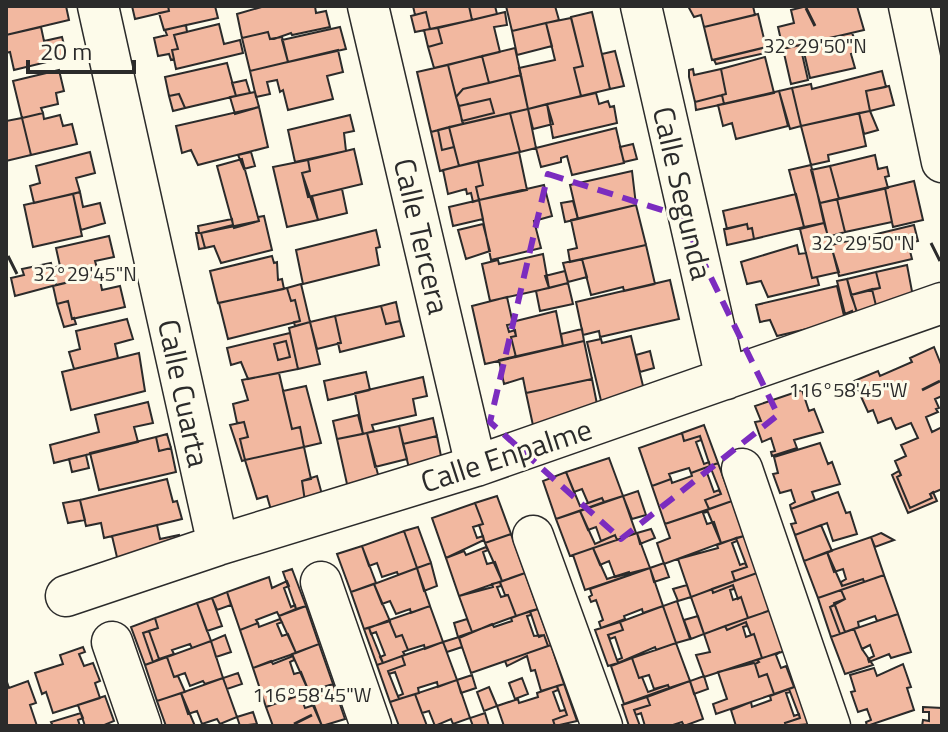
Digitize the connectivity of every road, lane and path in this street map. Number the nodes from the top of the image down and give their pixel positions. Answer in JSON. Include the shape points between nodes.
{"nodes":[{"id":1,"x":98,"y":6,"type":"edge"},
{"id":2,"x":368,"y":6,"type":"edge"},
{"id":3,"x":641,"y":6,"type":"edge"},
{"id":4,"x":909,"y":6,"type":"edge"},
{"id":5,"x":942,"y":162,"type":"edge"},
{"id":6,"x":942,"y":303,"type":"edge"},
{"id":7,"x":726,"y":379,"type":"junction"},
{"id":8,"x":476,"y":466,"type":"junction"},
{"id":9,"x":742,"y":469,"type":"dead end"},
{"id":10,"x":533,"y":536,"type":"dead end"},
{"id":11,"x":218,"y":545,"type":"junction"},
{"id":12,"x":321,"y":582,"type":"dead end"},
{"id":13,"x":66,"y":596,"type":"dead end"},
{"id":14,"x":112,"y":642,"type":"dead end"},
{"id":15,"x":141,"y":726,"type":"edge"},
{"id":16,"x":371,"y":726,"type":"edge"},
{"id":17,"x":602,"y":726,"type":"edge"},
{"id":18,"x":830,"y":726,"type":"edge"}],
"edges":[{"from":1,"to":11,"type":"street","name":"Calle Cuarta"},
{"from":2,"to":8,"type":"street","name":"Calle Tercera"},
{"from":3,"to":7,"type":"street","name":"Calle Segunda"},
{"from":4,"to":5,"type":"street"},
{"from":6,"to":7,"type":"street","name":"Calle Enpalme"},
{"from":7,"to":8,"type":"street","name":"Calle Enpalme"},
{"from":8,"to":11,"type":"street","name":"Calle Enpalme"},
{"from":9,"to":18,"type":"street"},
{"from":10,"to":17,"type":"street"},
{"from":11,"to":13,"type":"street","name":"Calle Enpalme"},
{"from":12,"to":16,"type":"street"},
{"from":14,"to":15,"type":"street"}]}
